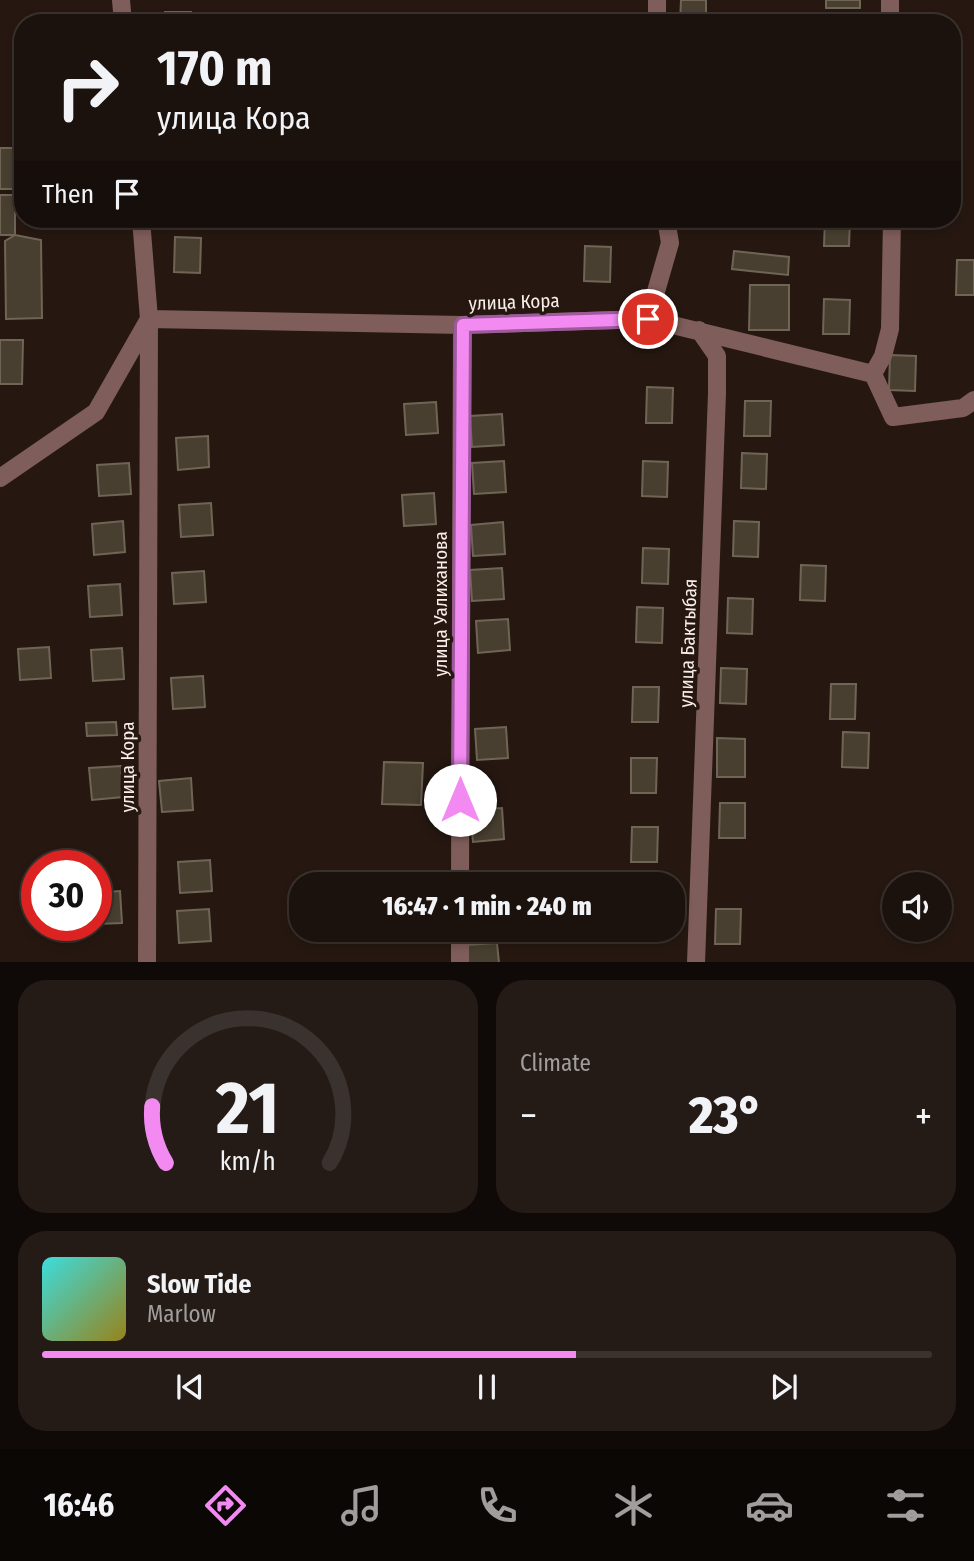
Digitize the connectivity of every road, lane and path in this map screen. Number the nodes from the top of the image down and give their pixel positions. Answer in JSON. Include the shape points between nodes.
{"nodes":[{"id":1,"x":142,"y":228,"type":"edge"},
{"id":2,"x":668,"y":228,"type":"edge"},
{"id":3,"x":892,"y":228,"type":"edge"},
{"id":4,"x":149,"y":319,"type":"junction"},
{"id":5,"x":648,"y":319,"type":"junction"},
{"id":6,"x":463,"y":325,"type":"junction"},
{"id":7,"x":699,"y":330,"type":"junction"},
{"id":8,"x":873,"y":374,"type":"junction"},
{"id":9,"x":974,"y":400,"type":"edge"},
{"id":10,"x":0,"y":478,"type":"edge"},
{"id":11,"x":460,"y":872,"type":"edge"},
{"id":12,"x":460,"y":942,"type":"edge"},
{"id":13,"x":148,"y":962,"type":"edge"},
{"id":14,"x":460,"y":962,"type":"edge"},
{"id":15,"x":696,"y":962,"type":"edge"}],
"edges":[{"from":1,"to":4,"type":"street","name":"улица Кора"},
{"from":2,"to":5,"type":"street","via":[[670,243]]},
{"from":3,"to":8,"type":"street","via":[[890,329]]},
{"from":4,"to":6,"type":"street","name":"улица Кора"},
{"from":4,"to":10,"type":"street","via":[[96,412]]},
{"from":4,"to":13,"type":"street","name":"улица Кора"},
{"from":5,"to":6,"type":"street","name":"улица Кора"},
{"from":5,"to":7,"type":"street","name":"улица Кора"},
{"from":6,"to":11,"type":"street","name":"улица Уалиханова"},
{"from":7,"to":8,"type":"street","name":"улица Кора"},
{"from":7,"to":15,"type":"street","name":"улица Бактыбая","via":[[717,356],[718,393]]},
{"from":8,"to":9,"type":"street","via":[[893,417],[963,408]]},
{"from":12,"to":14,"type":"street"}]}
